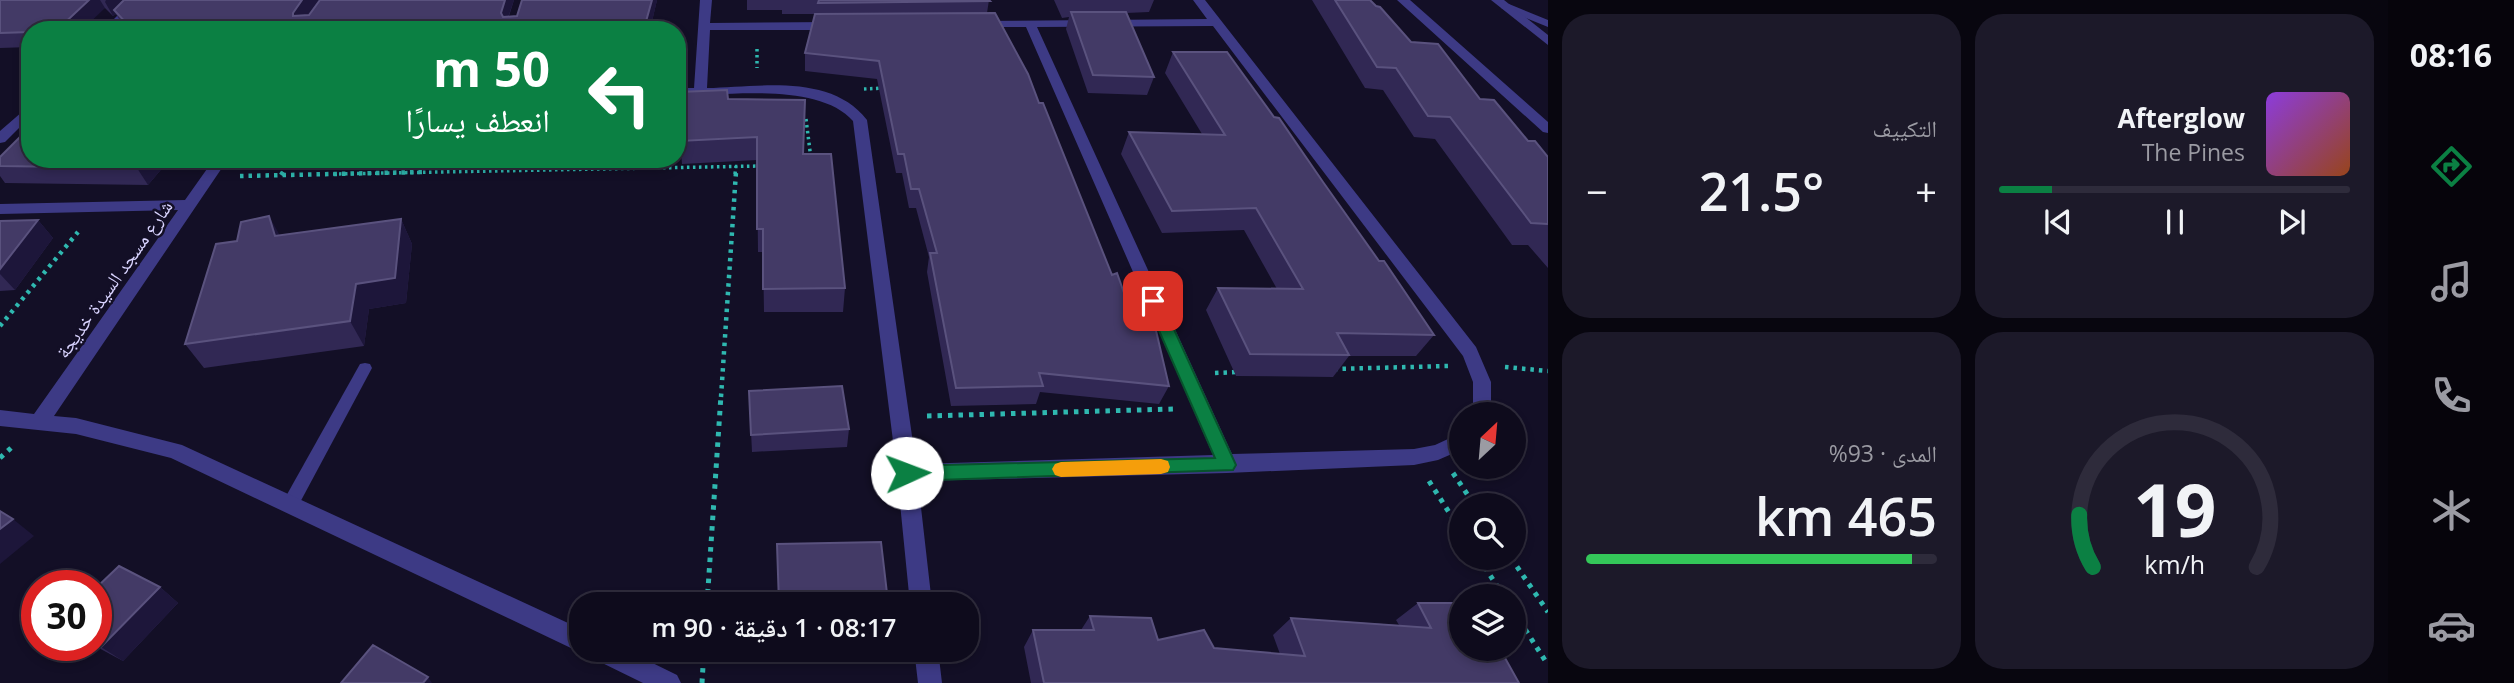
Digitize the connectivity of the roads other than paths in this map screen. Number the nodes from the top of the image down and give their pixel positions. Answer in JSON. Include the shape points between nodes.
{"nodes":[{"id":1,"x":139,"y":0,"type":"edge"},
{"id":2,"x":706,"y":0,"type":"edge"},
{"id":3,"x":1199,"y":0,"type":"edge"},
{"id":4,"x":1403,"y":0,"type":"edge"},
{"id":5,"x":1501,"y":3,"type":"edge"},
{"id":6,"x":118,"y":21,"type":"edge"},
{"id":7,"x":1216,"y":22,"type":"junction"},
{"id":8,"x":962,"y":24,"type":"edge"},
{"id":9,"x":1030,"y":24,"type":"junction"},
{"id":10,"x":1548,"y":24,"type":"edge"},
{"id":11,"x":852,"y":26,"type":"edge"},
{"id":12,"x":704,"y":27,"type":"junction"},
{"id":13,"x":1548,"y":41,"type":"edge"},
{"id":14,"x":700,"y":91,"type":"junction"},
{"id":15,"x":686,"y":92,"type":"edge"},
{"id":16,"x":21,"y":118,"type":"edge"},
{"id":17,"x":1548,"y":129,"type":"edge"},
{"id":18,"x":0,"y":139,"type":"edge"},
{"id":19,"x":215,"y":168,"type":"edge"},
{"id":20,"x":191,"y":205,"type":"junction"},
{"id":21,"x":0,"y":209,"type":"edge"},
{"id":22,"x":365,"y":368,"type":"dead end"},
{"id":23,"x":1485,"y":402,"type":"edge"},
{"id":24,"x":0,"y":418,"type":"edge"},
{"id":25,"x":40,"y":421,"type":"junction"},
{"id":26,"x":1449,"y":447,"type":"edge"},
{"id":27,"x":1227,"y":465,"type":"junction"},
{"id":28,"x":907,"y":473,"type":"junction"},
{"id":29,"x":291,"y":503,"type":"junction"},
{"id":30,"x":920,"y":592,"type":"edge"},
{"id":31,"x":569,"y":635,"type":"edge"},
{"id":32,"x":626,"y":662,"type":"edge"},
{"id":33,"x":928,"y":662,"type":"edge"},
{"id":34,"x":670,"y":683,"type":"edge"},
{"id":35,"x":930,"y":683,"type":"edge"}],
"edges":[{"from":1,"to":6,"type":"street"},
{"from":2,"to":12,"type":"street"},
{"from":3,"to":7,"type":"street"},
{"from":4,"to":17,"type":"street"},
{"from":5,"to":10,"type":"street"},
{"from":5,"to":13,"type":"street"},
{"from":7,"to":9,"type":"street"},
{"from":7,"to":23,"type":"street","via":[[1461,339],[1478,365]]},
{"from":8,"to":9,"type":"street"},
{"from":9,"to":27,"type":"street"},
{"from":11,"to":12,"type":"street"},
{"from":12,"to":14,"type":"street"},
{"from":14,"to":15,"type":"street"},
{"from":14,"to":28,"type":"street","via":[[803,91],[844,104],[860,120]]},
{"from":16,"to":18,"type":"street"},
{"from":19,"to":20,"type":"street","name":"شارع مسجد السيدة خديجة"},
{"from":20,"to":21,"type":"street"},
{"from":20,"to":25,"type":"street","name":"شارع مسجد السيدة خديجة"},
{"from":22,"to":29,"type":"lane"},
{"from":24,"to":25,"type":"street"},
{"from":25,"to":29,"type":"street","via":[[175,451]]},
{"from":26,"to":27,"type":"street","via":[[1414,457]]},
{"from":27,"to":28,"type":"street"},
{"from":28,"to":30,"type":"street"},
{"from":29,"to":31,"type":"street"},
{"from":32,"to":34,"type":"street"},
{"from":33,"to":35,"type":"street"}]}
